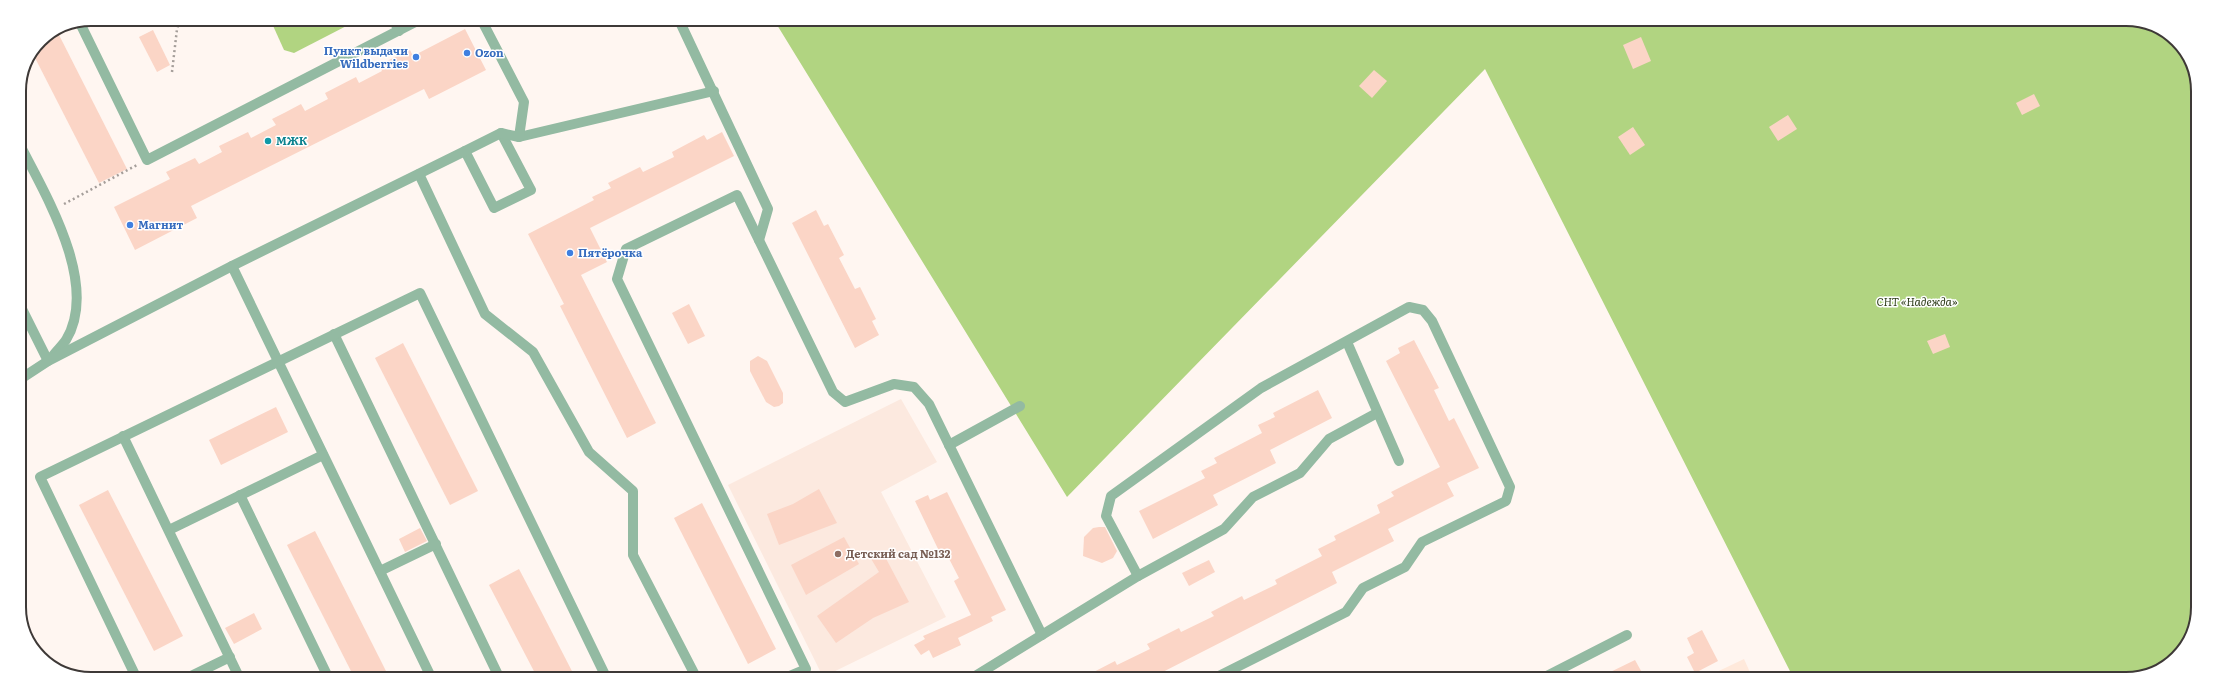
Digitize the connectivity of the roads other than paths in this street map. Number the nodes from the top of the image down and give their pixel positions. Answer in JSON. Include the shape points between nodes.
{"nodes":[{"id":1,"x":396,"y":26,"type":"edge"},
{"id":2,"x":408,"y":26,"type":"edge"},
{"id":3,"x":484,"y":26,"type":"edge"},
{"id":4,"x":682,"y":26,"type":"edge"},
{"id":5,"x":82,"y":27,"type":"edge"},
{"id":6,"x":399,"y":31,"type":"junction"},
{"id":7,"x":714,"y":91,"type":"junction"},
{"id":8,"x":501,"y":133,"type":"junction"},
{"id":9,"x":519,"y":136,"type":"junction"},
{"id":10,"x":465,"y":151,"type":"junction"},
{"id":11,"x":26,"y":157,"type":"edge"},
{"id":12,"x":419,"y":174,"type":"junction"},
{"id":13,"x":759,"y":240,"type":"junction"},
{"id":14,"x":232,"y":266,"type":"junction"},
{"id":15,"x":26,"y":319,"type":"edge"},
{"id":16,"x":334,"y":334,"type":"junction"},
{"id":17,"x":1347,"y":342,"type":"junction"},
{"id":18,"x":48,"y":361,"type":"junction"},
{"id":19,"x":278,"y":361,"type":"junction"},
{"id":20,"x":26,"y":375,"type":"edge"},
{"id":21,"x":1020,"y":406,"type":"dead end"},
{"id":22,"x":1377,"y":413,"type":"junction"},
{"id":23,"x":123,"y":436,"type":"junction"},
{"id":24,"x":950,"y":445,"type":"junction"},
{"id":25,"x":323,"y":455,"type":"junction"},
{"id":26,"x":1399,"y":461,"type":"dead end"},
{"id":27,"x":240,"y":495,"type":"junction"},
{"id":28,"x":168,"y":530,"type":"junction"},
{"id":29,"x":436,"y":544,"type":"junction"},
{"id":30,"x":380,"y":571,"type":"junction"},
{"id":31,"x":1138,"y":576,"type":"junction"},
{"id":32,"x":1627,"y":634,"type":"dead end"},
{"id":33,"x":1042,"y":635,"type":"junction"},
{"id":34,"x":230,"y":657,"type":"junction"},
{"id":35,"x":134,"y":672,"type":"edge"},
{"id":36,"x":199,"y":672,"type":"edge"},
{"id":37,"x":238,"y":672,"type":"edge"},
{"id":38,"x":326,"y":672,"type":"edge"},
{"id":39,"x":429,"y":672,"type":"edge"},
{"id":40,"x":498,"y":672,"type":"edge"},
{"id":41,"x":604,"y":672,"type":"edge"},
{"id":42,"x":693,"y":672,"type":"edge"},
{"id":43,"x":799,"y":672,"type":"edge"},
{"id":44,"x":982,"y":672,"type":"edge"},
{"id":45,"x":1228,"y":672,"type":"edge"},
{"id":46,"x":1554,"y":672,"type":"edge"}],
"edges":[{"from":1,"to":6,"type":"street"},
{"from":2,"to":6,"type":"street"},
{"from":3,"to":9,"type":"street","via":[[524,102]]},
{"from":4,"to":7,"type":"street"},
{"from":5,"to":6,"type":"street","via":[[147,160]]},
{"from":7,"to":9,"type":"street"},
{"from":7,"to":13,"type":"street","via":[[768,209]]},
{"from":8,"to":9,"type":"street"},
{"from":8,"to":10,"type":"street"},
{"from":8,"to":10,"type":"street","via":[[531,190],[494,208]]},
{"from":10,"to":12,"type":"street"},
{"from":11,"to":18,"type":"street","via":[[67,243],[77,296],[74,320],[66,340]]},
{"from":12,"to":14,"type":"street"},
{"from":12,"to":42,"type":"street","via":[[485,314],[533,352],[589,452],[633,491],[633,555]]},
{"from":13,"to":24,"type":"street","via":[[833,392],[845,402],[894,384],[914,387],[929,404]]},
{"from":13,"to":43,"type":"street","via":[[737,195],[626,250],[617,279],[806,669]]},
{"from":14,"to":18,"type":"street"},
{"from":14,"to":19,"type":"street"},
{"from":15,"to":18,"type":"street"},
{"from":16,"to":19,"type":"street"},
{"from":16,"to":29,"type":"street"},
{"from":16,"to":41,"type":"street","via":[[420,293]]},
{"from":17,"to":22,"type":"street"},
{"from":17,"to":31,"type":"street","via":[[1261,388],[1111,496],[1106,516]]},
{"from":17,"to":45,"type":"street","via":[[1409,306],[1423,310],[1432,320],[1510,487],[1506,501],[1422,542],[1405,568],[1363,588],[1346,612]]},
{"from":18,"to":20,"type":"street"},
{"from":19,"to":23,"type":"street"},
{"from":19,"to":25,"type":"street"},
{"from":21,"to":24,"type":"street"},
{"from":22,"to":26,"type":"street"},
{"from":22,"to":31,"type":"street","via":[[1329,439],[1300,473],[1253,497],[1224,529]]},
{"from":23,"to":28,"type":"street"},
{"from":23,"to":35,"type":"street","via":[[40,477]]},
{"from":24,"to":33,"type":"street"},
{"from":25,"to":27,"type":"street"},
{"from":25,"to":30,"type":"street"},
{"from":27,"to":28,"type":"street"},
{"from":27,"to":38,"type":"street"},
{"from":28,"to":34,"type":"street"},
{"from":29,"to":30,"type":"street"},
{"from":29,"to":40,"type":"street"},
{"from":30,"to":39,"type":"street"},
{"from":31,"to":33,"type":"street"},
{"from":32,"to":46,"type":"street"},
{"from":33,"to":44,"type":"street"},
{"from":34,"to":36,"type":"street"},
{"from":34,"to":37,"type":"street"}]}
